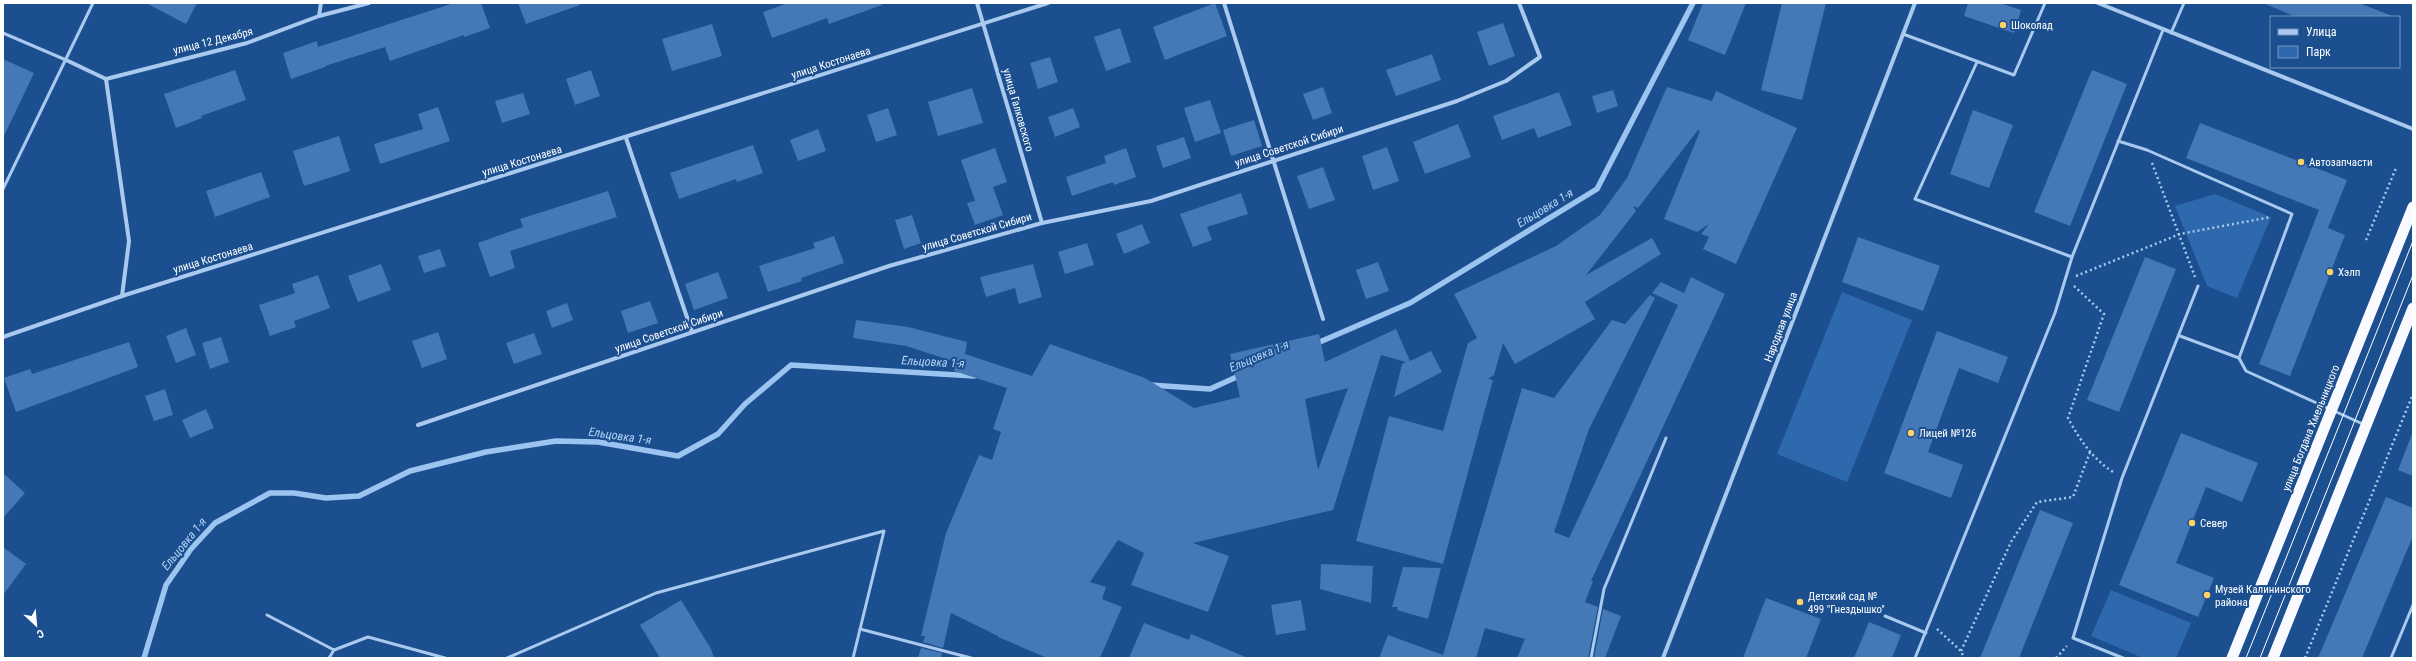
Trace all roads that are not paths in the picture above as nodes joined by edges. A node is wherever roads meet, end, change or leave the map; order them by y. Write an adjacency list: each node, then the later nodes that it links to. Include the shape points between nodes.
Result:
1 (93, 3): 18 (lane)
2 (321, 3): 12 (street)
3 (369, 3): 12 (street, улица 12 Декабря)
4 (977, 3): 13 (street, улица Галковского)
5 (1048, 3): 13 (street, улица Костонаева)
6 (1224, 3): 24 (street)
7 (1519, 3): 24 (street, улица Советской Сибири, via 1540,57 1506,81 1457,101)
8 (1915, 3): 17 (street, Народная улица)
9 (2045, 3): 19 (lane, via 2014,75)
10 (2098, 3): 14 (street)
11 (2184, 3): 16 (lane)
12 (319, 16): 20 (street, улица 12 Декабря, via 247,43)
13 (984, 25): 22 (street, улица Костонаева); 27 (street, улица Галковского)
14 (2163, 30): 16 (street); 23 (lane)
15 (3, 33): 18 (lane)
16 (2171, 33): 21 (street)
17 (1903, 34): 19 (lane); 54 (street, Народная улица)
18 (66, 60): 20 (street); 25 (lane)
19 (1977, 62): 28 (lane, via 1915,199)
20 (106, 79): 30 (street, via 129,241)
21 (2413, 129)
22 (626, 138): 30 (street, улица Костонаева); 33 (street)
23 (2118, 141): 28 (lane); 36 (lane, via 2147,150 2292,214)
24 (1273, 161): 27 (street, улица Советской Сибири, via 1151,201); 32 (street)
25 (3, 189)
26 (2413, 207): 37 (highway, улица Богдана Хмельницкого)
27 (1042, 223): 33 (street, улица Советской Сибири, via 889,266)
28 (2072, 257): 45 (lane, via 2067,280)
29 (2198, 286): 34 (lane)
30 (122, 296): 35 (street, улица Костонаева)
31 (2413, 308): 39 (highway)
32 (1323, 318)
33 (692, 332): 38 (street, улица Советской Сибири)
34 (2180, 336): 36 (lane); 47 (lane, via 2122,478 2074,638)
35 (3, 337)
36 (2239, 358): 37 (lane, via 2246,371)
37 (2332, 411): 39 (lane); 58 (highway, улица Богдана Хмельницкого)
38 (418, 425)
39 (2366, 426): 59 (highway)
40 (1666, 438): 53 (lane, via 1604,589)
41 (2413, 605): 60 (lane)
42 (267, 615): 46 (lane)
43 (1885, 616): 45 (lane)
44 (860, 629): 50 (lane, via 884,531 656,592); 51 (lane); 52 (lane)
45 (1926, 633): 55 (lane)
46 (334, 650): 48 (lane); 49 (lane, via 368,637)
47 (2111, 654): 56 (lane); 57 (lane)
48 (329, 658)
49 (444, 658)
50 (507, 658)
51 (853, 658)
52 (971, 658)
53 (1591, 658)
54 (1662, 658)
55 (1915, 658)
56 (2109, 658)
57 (2123, 658)
58 (2232, 658)
59 (2273, 658)
60 (2391, 658)

